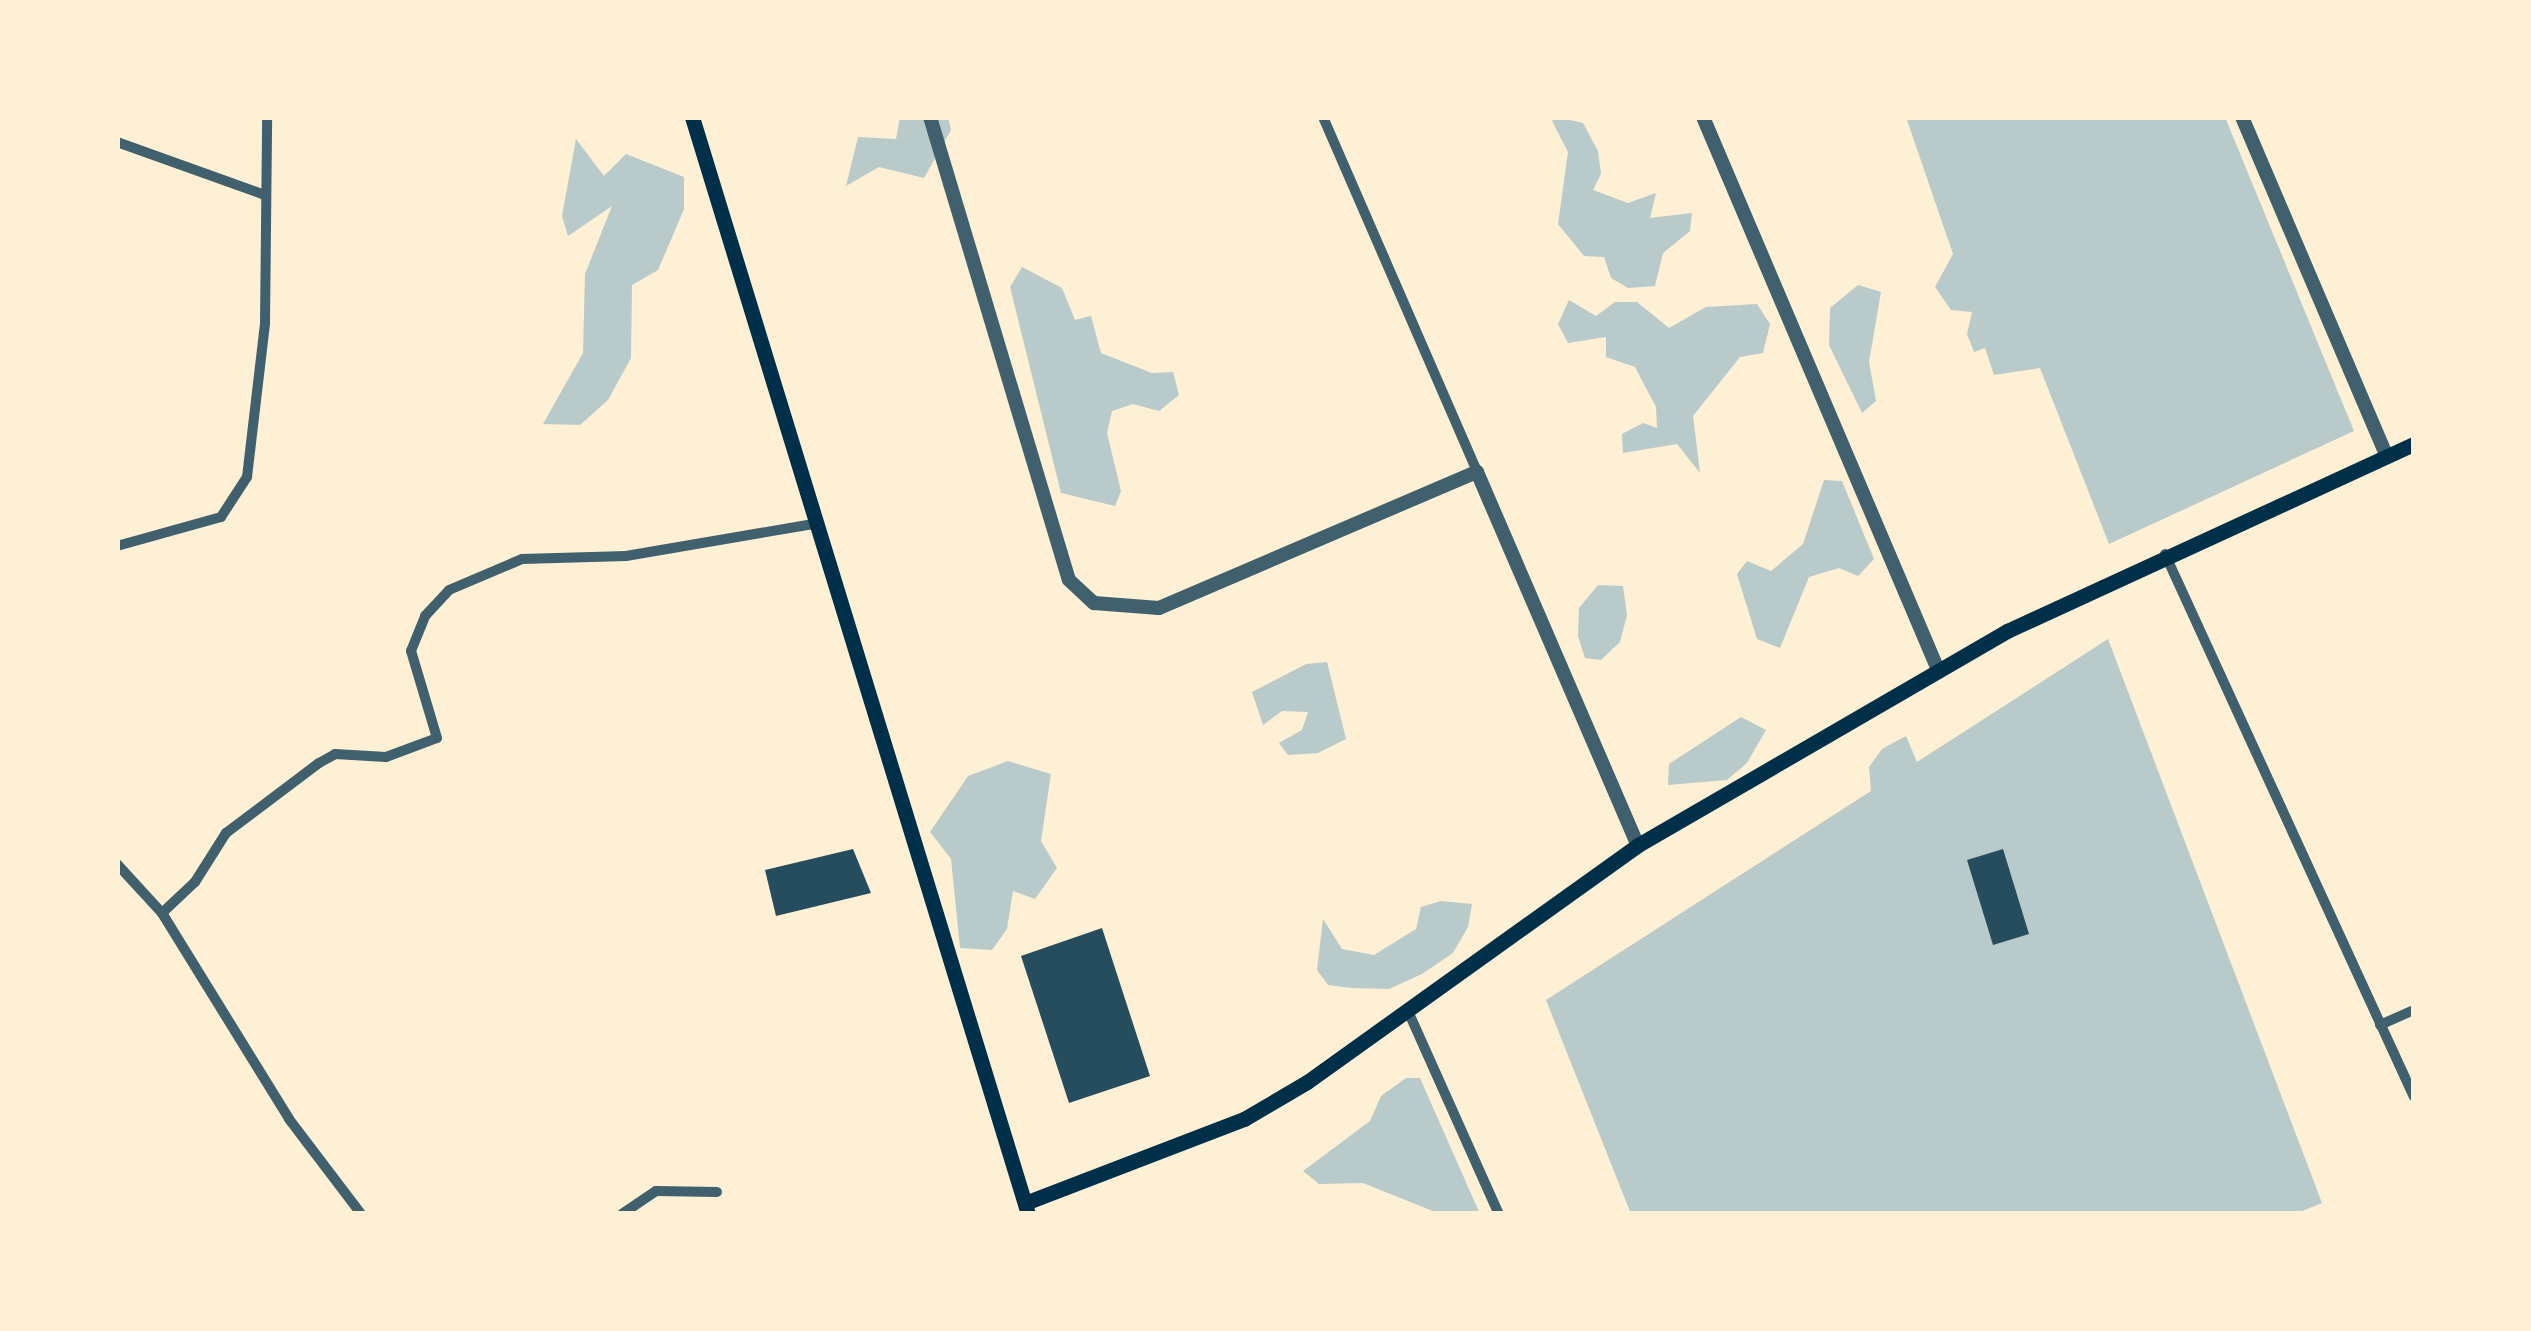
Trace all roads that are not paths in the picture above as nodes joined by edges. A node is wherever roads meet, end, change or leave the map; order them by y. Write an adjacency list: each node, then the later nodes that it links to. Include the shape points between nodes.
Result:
1 (267, 117): 8 (street)
2 (692, 117): 12 (main road)
3 (930, 117): 11 (street, via 1069,580 1094,603 1159,608)
4 (1323, 117): 11 (street)
5 (1703, 117): 15 (street)
6 (2242, 117): 10 (street)
7 (117, 142): 8 (street)
8 (265, 195): 13 (street, via 265,323 254,442 238,500 221,517)
9 (2414, 444): 10 (main road)
10 (2386, 455): 14 (main road)
11 (1477, 472): 16 (street)
12 (813, 524): 18 (street, via 626,556 522,559 449,590 425,616 411,651 437,738 386,757 335,754 319,763 226,833 195,882); 24 (main road)
13 (117, 546)
14 (2165, 554): 15 (main road); 21 (street)
15 (1939, 672): 16 (main road)
16 (1638, 845): 20 (main road)
17 (117, 864): 18 (street)
18 (162, 914): 25 (street, via 289,1119)
19 (2414, 1010): 21 (street)
20 (1408, 1011): 24 (main road, via 1244,1119); 27 (street)
21 (2380, 1025): 22 (street)
22 (2414, 1097)
23 (717, 1192): 26 (street, via 656,1191)
24 (1026, 1209)
25 (361, 1214)
26 (622, 1214)
27 (1498, 1214)

